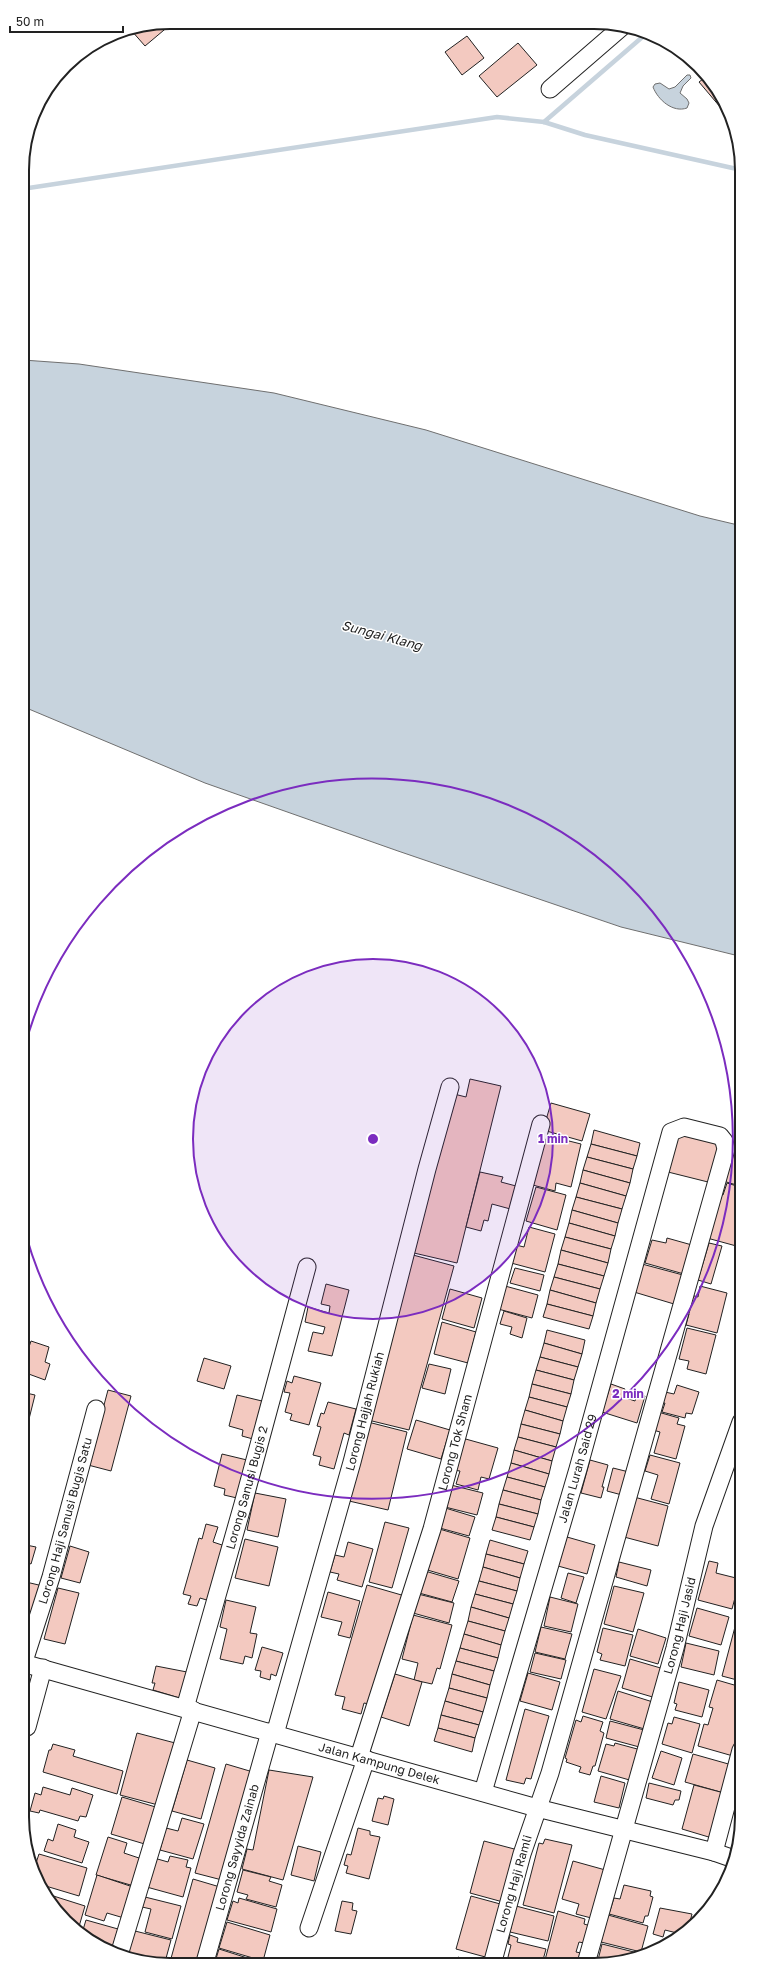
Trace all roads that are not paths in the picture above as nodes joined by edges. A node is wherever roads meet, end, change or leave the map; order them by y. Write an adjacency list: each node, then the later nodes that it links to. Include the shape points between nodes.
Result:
1 (617, 31): 2 (street)
2 (550, 89)
3 (450, 1087): 14 (street, Lorong Hajjah Rukiah, via 352,1462)
4 (541, 1124): 15 (street, Lorong Tok Sham, via 432,1529)
5 (667, 1144): 17 (street, Jalan Lurah Said 29, via 578,1469); 18 (street, Lorong Haji Ramli, via 671,1132 684,1127 720,1136 726,1149 550,1773)
6 (307, 1267): 12 (street, Lorong Sanusi Bugis 2)
7 (96, 1409): 9 (street, Lorong Haji Sanusi Bugis Satu, via 51,1577)
8 (735, 1439): 19 (street, Lorong Haji Jasid, via 704,1526 675,1648)
9 (29, 1646)
10 (29, 1665): 11 (street, Jalan Kampung Delek)
11 (43, 1668): 12 (street, Jalan Kampung Delek); 13 (street)
12 (189, 1709): 14 (street, Jalan Kampung Delek); 23 (street, Lorong Sanusi Bugis 2)
13 (29, 1720)
14 (272, 1733): 15 (street, Jalan Kampung Delek); 24 (street, Lorong Sayyida Zainab)
15 (362, 1758): 17 (street, Jalan Kampung Delek); 22 (street, Lorong Tok Sham)
16 (735, 1776): 20 (street)
17 (483, 1792): 18 (street, Jalan Kampung Delek)
18 (537, 1808): 19 (street, Jalan Kampung Delek); 25 (street, Lorong Haji Ramli)
19 (625, 1831): 20 (street, Jalan Kampung Delek); 26 (street, Lorong Haji Jasid)
20 (714, 1852): 21 (street, Jalan Kampung Delek)
21 (729, 1857)
22 (309, 1928)
23 (121, 1949)
24 (206, 1958)
25 (494, 1958)
26 (589, 1958)

